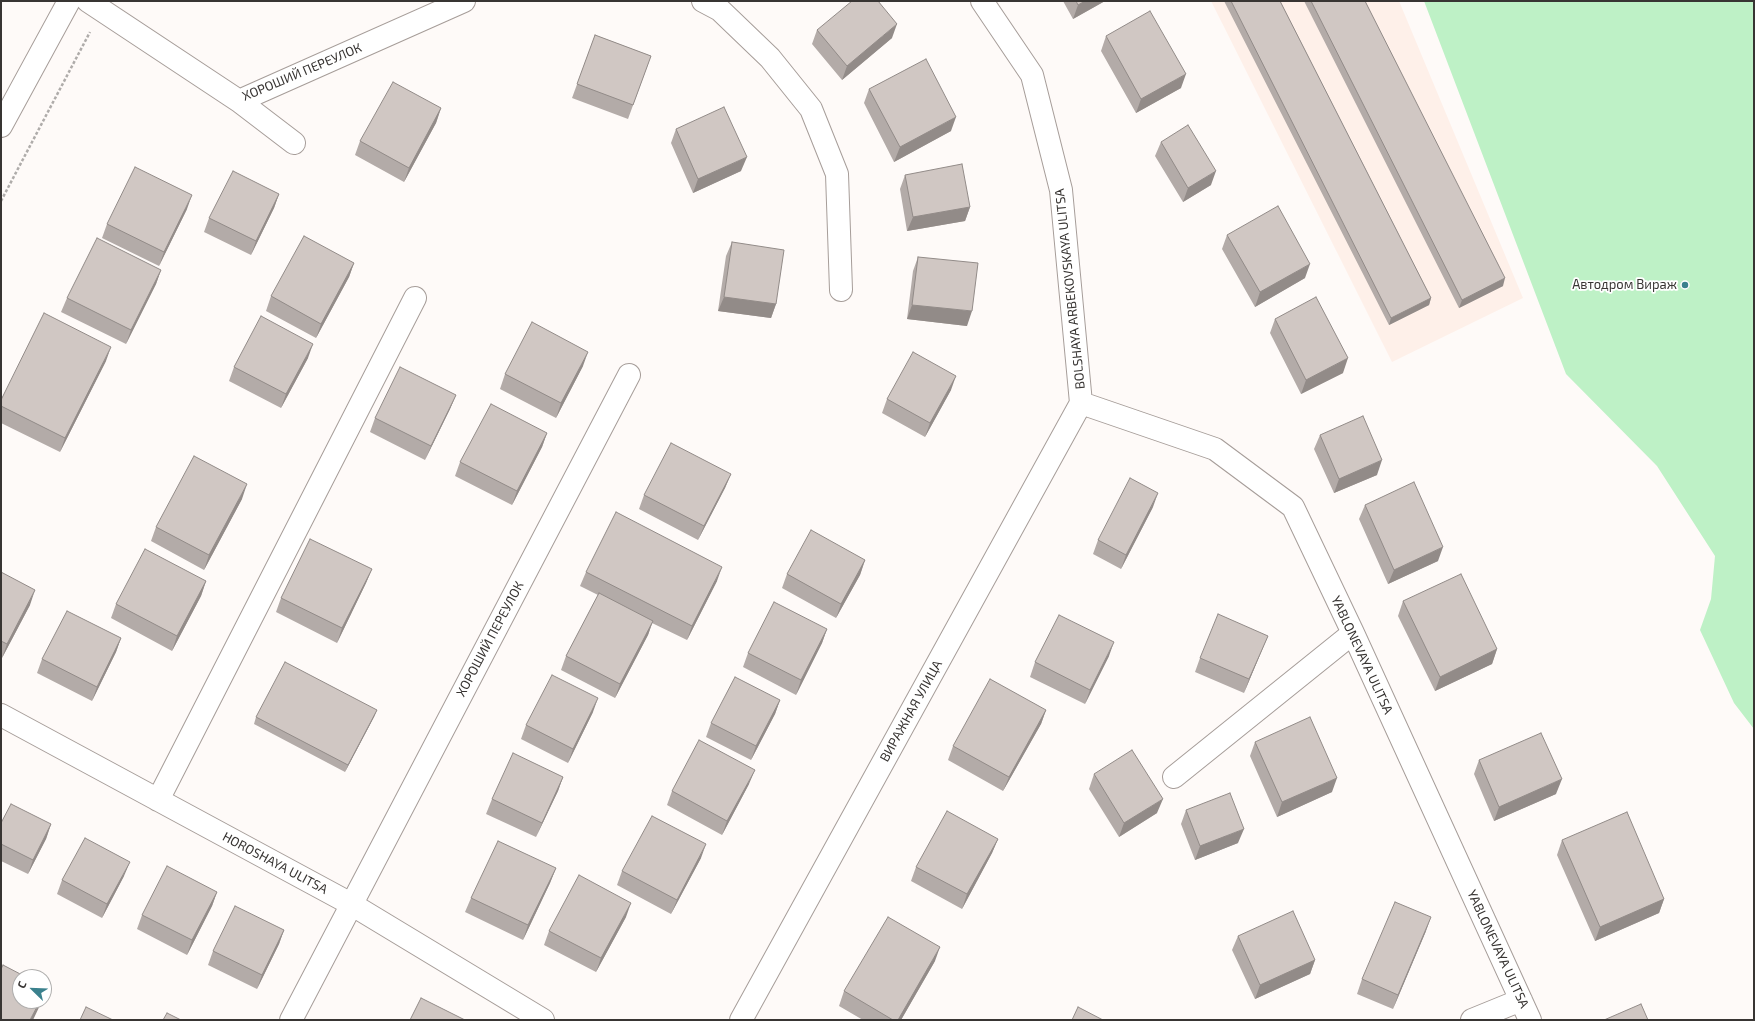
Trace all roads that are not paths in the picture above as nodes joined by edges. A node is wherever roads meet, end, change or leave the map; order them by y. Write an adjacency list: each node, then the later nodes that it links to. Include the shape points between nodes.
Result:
1 (69, 1): 7 (street)
2 (464, 1): 6 (street, ХОРОШИЙ ПЕРЕУЛОК)
3 (703, 1): 9 (street, via 720,10 770,58 811,109 838,174)
4 (982, 1): 12 (street, BOLSHAYA ARBEKOVSKAYA ULITSA, via 1032,75 1062,190)
5 (94, 5): 6 (street, ХОРОШИЙ ПЕРЕУЛОК)
6 (239, 101): 8 (street)
7 (1, 126)
8 (294, 143)
9 (841, 290)
10 (415, 298): 16 (street)
11 (629, 375): 17 (street, ХОРОШИЙ ПЕРЕУЛОК)
12 (1081, 403): 13 (street, YABLONEVAYA ULITSA, via 1214,448 1293,507); 21 (street, ВИРАЖНАЯ УЛИЦА)
13 (1353, 633): 15 (street); 18 (street, YABLONEVAYA ULITSA)
14 (1, 715): 16 (street, HOROSHAYA ULITSA)
15 (1174, 777)
16 (158, 800): 17 (street, HOROSHAYA ULITSA)
17 (351, 904): 19 (street, ХОРОШИЙ ПЕРЕУЛОК); 20 (street, HOROSHAYA ULITSA)
18 (1521, 1000): 22 (street); 23 (street, YABLONEVAYA ULITSA)
19 (291, 1020)
20 (543, 1020)
21 (741, 1020)
22 (1472, 1020)
23 (1530, 1020)

